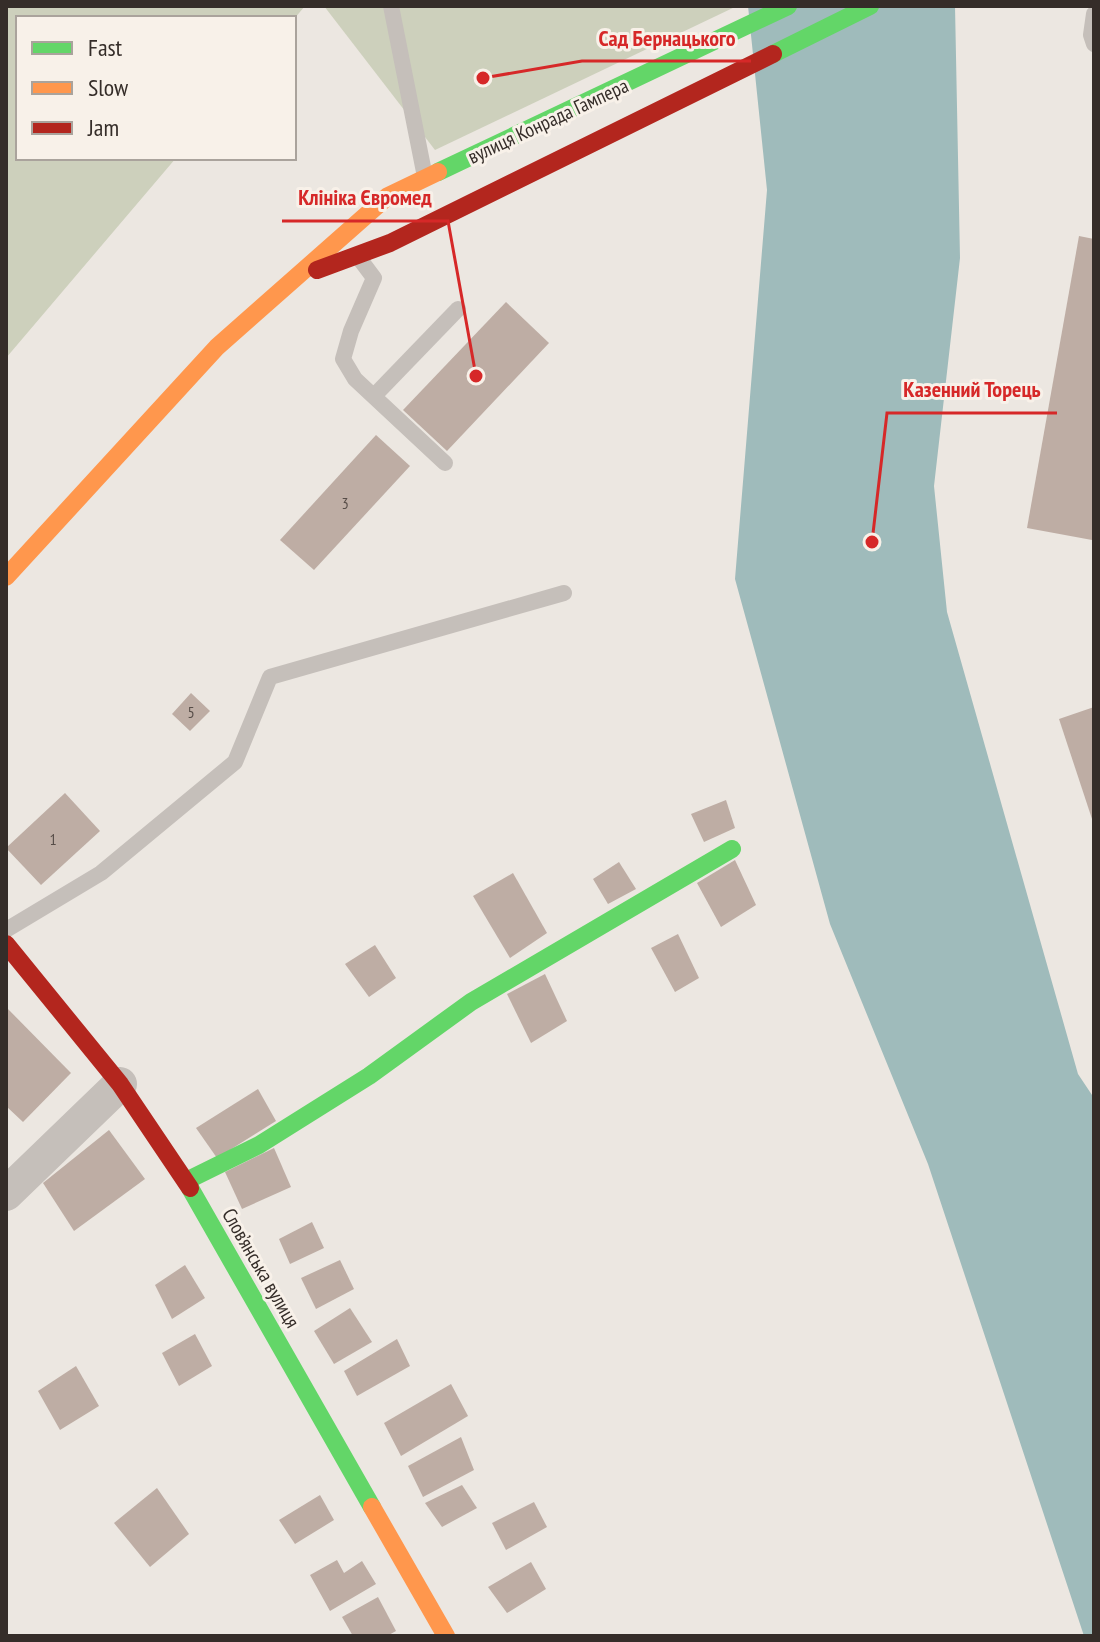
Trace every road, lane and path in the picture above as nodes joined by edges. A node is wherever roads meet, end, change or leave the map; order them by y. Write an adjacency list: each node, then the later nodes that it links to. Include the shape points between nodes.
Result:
1 (391, 6): 6 (lane)
2 (788, 6): 6 (main road, вулиця Конрада Гампера)
3 (870, 6): 6 (main road, вулиця Конрада Гампера, via 714,84)
4 (1094, 14): 5 (lane)
5 (1094, 44)
6 (433, 199): 7 (main road, вулиця Конрада Гампера, via 378,248); 8 (main road, вулиця Конрада Гампера, via 388,196)
7 (356, 255): 8 (main road, вулиця Конрада Гампера); 10 (lane, via 374,278 343,359)
8 (293, 279): 12 (main road, вулиця Конрада Гампера, via 217,347)
9 (458, 309): 10 (lane)
10 (374, 396): 11 (lane)
11 (445, 463)
12 (6, 577)
13 (564, 593): 15 (lane, via 270,677 235,762 101,873)
14 (732, 849): 18 (main road, via 471,1002 369,1076 259,1145)
15 (6, 930)
16 (6, 944): 17 (main road, Слов’янська вулиця)
17 (120, 1084): 18 (main road, Слов’янська вулиця); 19 (street)
18 (186, 1181): 20 (main road, Слов’янська вулиця)
19 (6, 1194)
20 (446, 1636)

